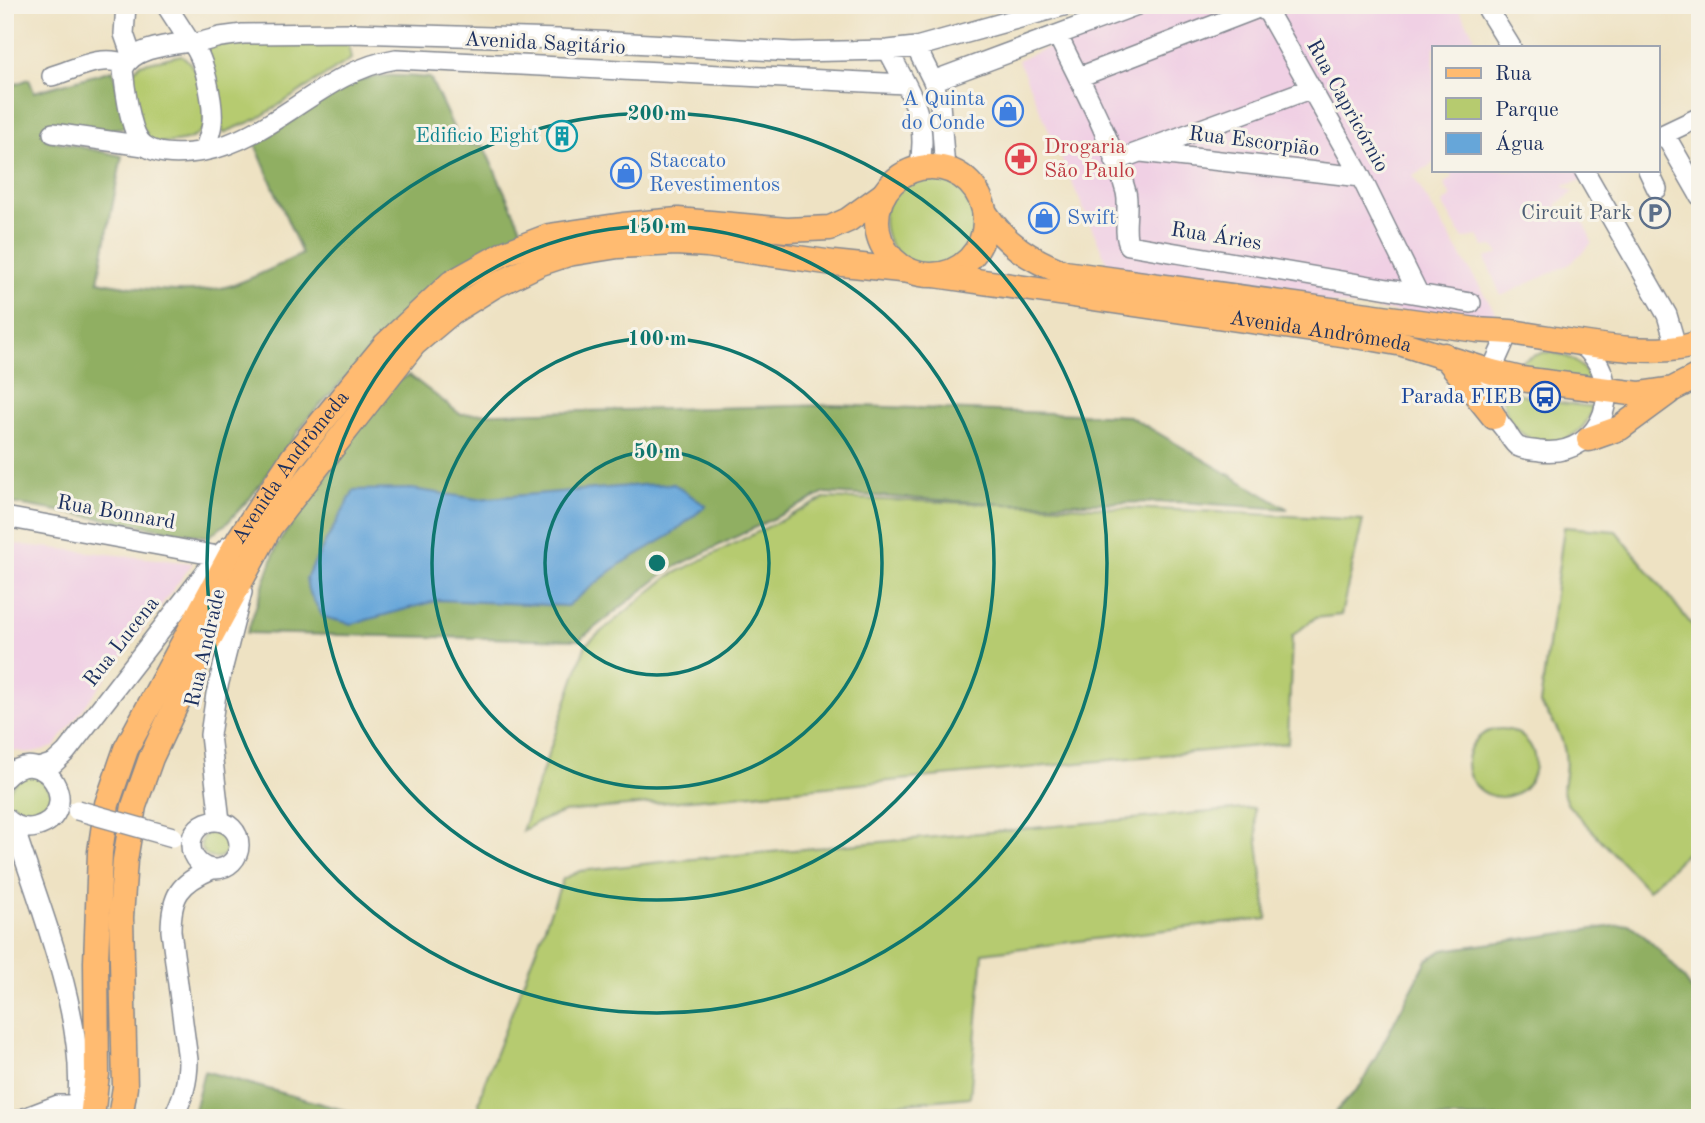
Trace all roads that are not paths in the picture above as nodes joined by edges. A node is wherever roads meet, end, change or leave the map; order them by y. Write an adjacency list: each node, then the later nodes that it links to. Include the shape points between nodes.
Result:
1 (145, 5): 6 (street)
2 (166, 5): 8 (street)
3 (1067, 5): 10 (street, Avenida Sagitário)
4 (1137, 5): 7 (street)
5 (1485, 5): 9 (street)
6 (126, 8): 12 (street)
7 (1058, 36): 14 (street, Rua Áries); 15 (street)
8 (192, 43): 11 (street, Avenida Sagitário, via 243,34 352,33 793,52); 12 (street); 22 (street, via 205,75 212,113)
9 (1510, 46)
10 (916, 47): 11 (street, Avenida Sagitário); 15 (street)
11 (888, 50): 16 (street)
12 (128, 60): 13 (street, via 103,60); 21 (street, via 122,71 133,124)
13 (52, 76)
14 (1079, 77): 17 (street, Rua Capricórnio, via 1261,7); 24 (street, Rua Áries)
15 (933, 80): 26 (street, via 944,130)
16 (905, 84): 22 (street, Avenida Sagitário, via 396,59 338,78 260,129); 25 (street, via 921,119)
17 (1312, 89): 23 (street); 29 (street, Rua Capricórnio)
18 (1698, 123): 20 (street)
19 (53, 133): 21 (street)
20 (1661, 136): 32 (street)
21 (144, 146): 22 (street, via 183,154)
22 (204, 151)
23 (1141, 152): 24 (street); 29 (street, Rua Escorpião)
24 (1115, 161): 34 (street, Rua Áries, via 1129,207 1129,245)
25 (919, 169): 26 (main road); 31 (main road, via 905,174)
26 (945, 169): 33 (main road, via 975,190)
27 (1585, 172): 42 (street)
28 (1649, 172): 30 (street)
29 (1361, 177): 37 (street, Rua Capricórnio)
30 (1657, 189)
31 (884, 194): 35 (main road, via 877,230 894,261); 51 (main road, Avenida Andrômeda, via 830,228 788,230 678,220 624,225 550,236 483,264 451,283 385,345 293,457)
32 (1700, 196)
33 (985, 213): 36 (main road, via 985,229 972,257 960,267); 38 (main road, Avenida Andrômeda, via 1031,260 1065,273)
34 (1269, 269): 37 (street, Rua Áries); 38 (street)
35 (910, 271): 36 (main road); 53 (main road, Avenida Andrômeda, via 676,243 618,246 541,262 452,312 415,344 270,527)
36 (935, 275): 43 (main road, Avenida Andrômeda, via 1362,337)
37 (1418, 293): 39 (street, Rua Áries)
38 (1261, 300): 40 (main road, Avenida Andrômeda)
39 (1471, 303)
40 (1508, 332): 41 (main road, Avenida Andrômeda); 44 (street)
41 (1579, 343): 42 (main road, Avenida Andrômeda); 47 (street, via 1598,362)
42 (1688, 346)
43 (1443, 355): 44 (main road, Avenida Andrômeda); 48 (main road)
44 (1492, 372): 47 (main road, Avenida Andrômeda); 48 (street, via 1489,387)
45 (1700, 375): 46 (main road, Avenida Andrômeda)
46 (1673, 389): 47 (main road, Avenida Andrômeda, via 1639,394); 49 (main road, via 1620,428)
47 (1607, 391): 49 (street, via 1602,417)
48 (1494, 417): 49 (street, via 1518,447 1551,452 1568,450)
49 (1589, 439)
50 (5, 517): 52 (street, Rua Bonnard)
51 (239, 539): 52 (street, Rua Lucena); 61 (main road, Avenida Andrômeda, via 125,749 107,804 100,852 96,1074)
52 (218, 556): 54 (street, Rua Lucena, via 66,752)
53 (248, 569): 58 (street, Rua Andrade, via 210,735); 63 (main road, Avenida Andrômeda, via 191,673 134,806 121,917 125,1087)
54 (39, 768): 55 (street, Rua Lucena, via 24,767); 56 (street, via 58,789)
55 (6, 776)
56 (67, 809): 57 (street, via 39,827 22,828); 59 (street, bridge)
57 (9, 821): 61 (street, via 68,996)
58 (220, 821): 59 (street, via 205,823); 60 (street, via 233,828 239,849 231,863)
59 (182, 841): 60 (street, via 197,862)
60 (212, 869): 64 (street, via 188,881 176,895 171,912 188,1060 188,1079)
61 (82, 1113): 62 (street, via 58,1105)
62 (24, 1118)
63 (120, 1118)
64 (173, 1118)

